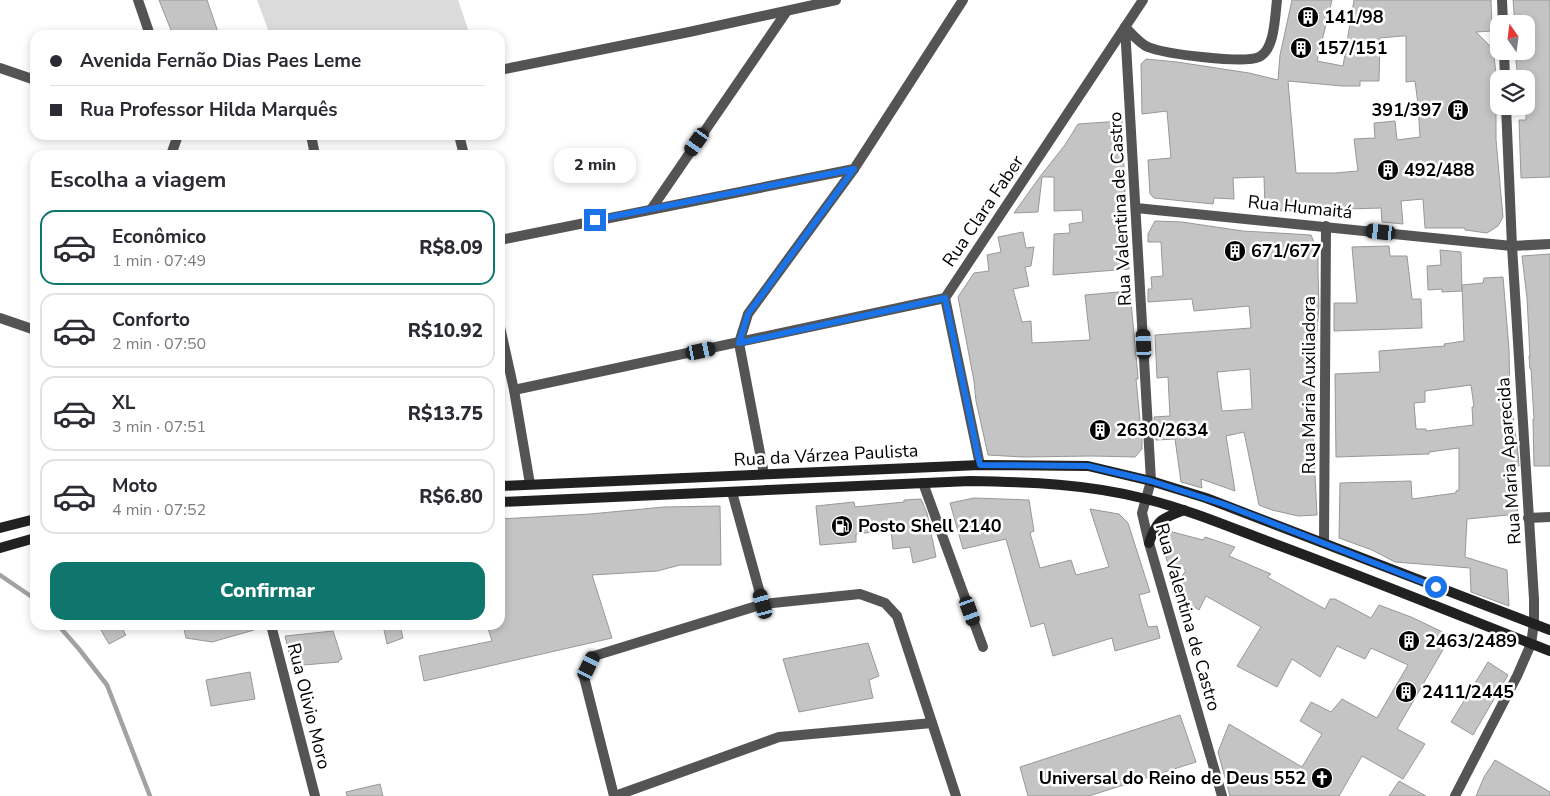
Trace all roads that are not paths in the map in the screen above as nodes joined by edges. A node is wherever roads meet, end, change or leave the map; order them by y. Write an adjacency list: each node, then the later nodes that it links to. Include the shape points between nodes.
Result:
1 (138, 0): 10 (street)
2 (836, 0): 7 (street)
3 (963, 0): 15 (street)
4 (1143, 0): 9 (street, Rua Clara Faber)
5 (1277, 0): 9 (street, via 1270,46 1260,57 1243,60 1185,56 1146,47)
6 (1502, 0): 8 (street)
7 (788, 11): 12 (street); 16 (street)
8 (1503, 15)
9 (1125, 27): 17 (street, Rua Valentina de Castro); 22 (street, Rua Clara Faber)
10 (148, 30)
11 (0, 68): 13 (street)
12 (505, 69)
13 (30, 78)
14 (1506, 115): 21 (street, Rua Maria Aparecida)
15 (854, 169): 16 (street); 25 (street, via 748,314)
16 (652, 208): 19 (street)
17 (1136, 208): 18 (street, Rua Humaitá); 30 (street, Rua Valentina de Castro)
18 (1326, 226): 21 (street, Rua Humaitá); 44 (street, Rua Maria Auxiliadora)
19 (505, 239)
20 (1550, 244): 21 (street, Rua Humaitá)
21 (1512, 246): 39 (street, Rua Maria Aparecida)
22 (945, 298): 25 (street); 28 (street)
23 (0, 318): 24 (street)
24 (30, 328)
25 (739, 343): 27 (street); 29 (street)
26 (505, 350): 27 (street)
27 (514, 390): 32 (street)
28 (980, 465): 29 (main road, Rua da Várzea Paulista); 30 (main road, Rua da Várzea Paulista, via 1088,466)
29 (764, 474): 32 (main road, Rua da Várzea Paulista)
30 (1151, 481): 35 (street, Rua Valentina de Castro); 44 (main road, Rua da Várzea Paulista, via 1206,498)
31 (924, 483): 34 (main road, Rua da Várzea Paulista); 35 (main road, Rua da Várzea Paulista, via 1013,482 1085,488); 51 (street)
32 (530, 484): 33 (main road, Rua da Várzea Paulista)
33 (505, 486)
34 (732, 492): 36 (main road, Rua da Várzea Paulista); 46 (street)
35 (1146, 499): 37 (main road, Rua da Várzea Paulista); 43 (street, Rua Valentina de Castro, via 1142,513)
36 (505, 502)
37 (1184, 510): 43 (main road, via 1160,521); 50 (main road, Rua da Várzea Paulista)
38 (1550, 517): 39 (street)
39 (1528, 518): 47 (street, Rua Maria Aparecida)
40 (30, 519): 41 (main road)
41 (0, 528)
42 (30, 539): 45 (main road)
43 (1149, 543): 57 (street, Rua Valentina de Castro)
44 (1324, 544): 47 (main road, Rua da Várzea Paulista)
45 (0, 548)
46 (763, 604): 53 (street, via 860,594 885,603 897,616); 55 (street, via 594,656 584,677)
47 (1534, 623): 49 (main road, Rua da Várzea Paulista); 50 (street, Rua Maria Aparecida)
48 (272, 630): 54 (street, Rua Olivio Moro)
49 (1550, 630)
50 (1531, 644): 52 (main road, Rua da Várzea Paulista); 58 (street, Rua Maria Aparecida)
51 (983, 647)
52 (1550, 651)
53 (932, 723): 55 (street, via 779,737); 56 (street)
54 (315, 796)
55 (614, 796)
56 (956, 796)
57 (1222, 796)
58 (1455, 796)

